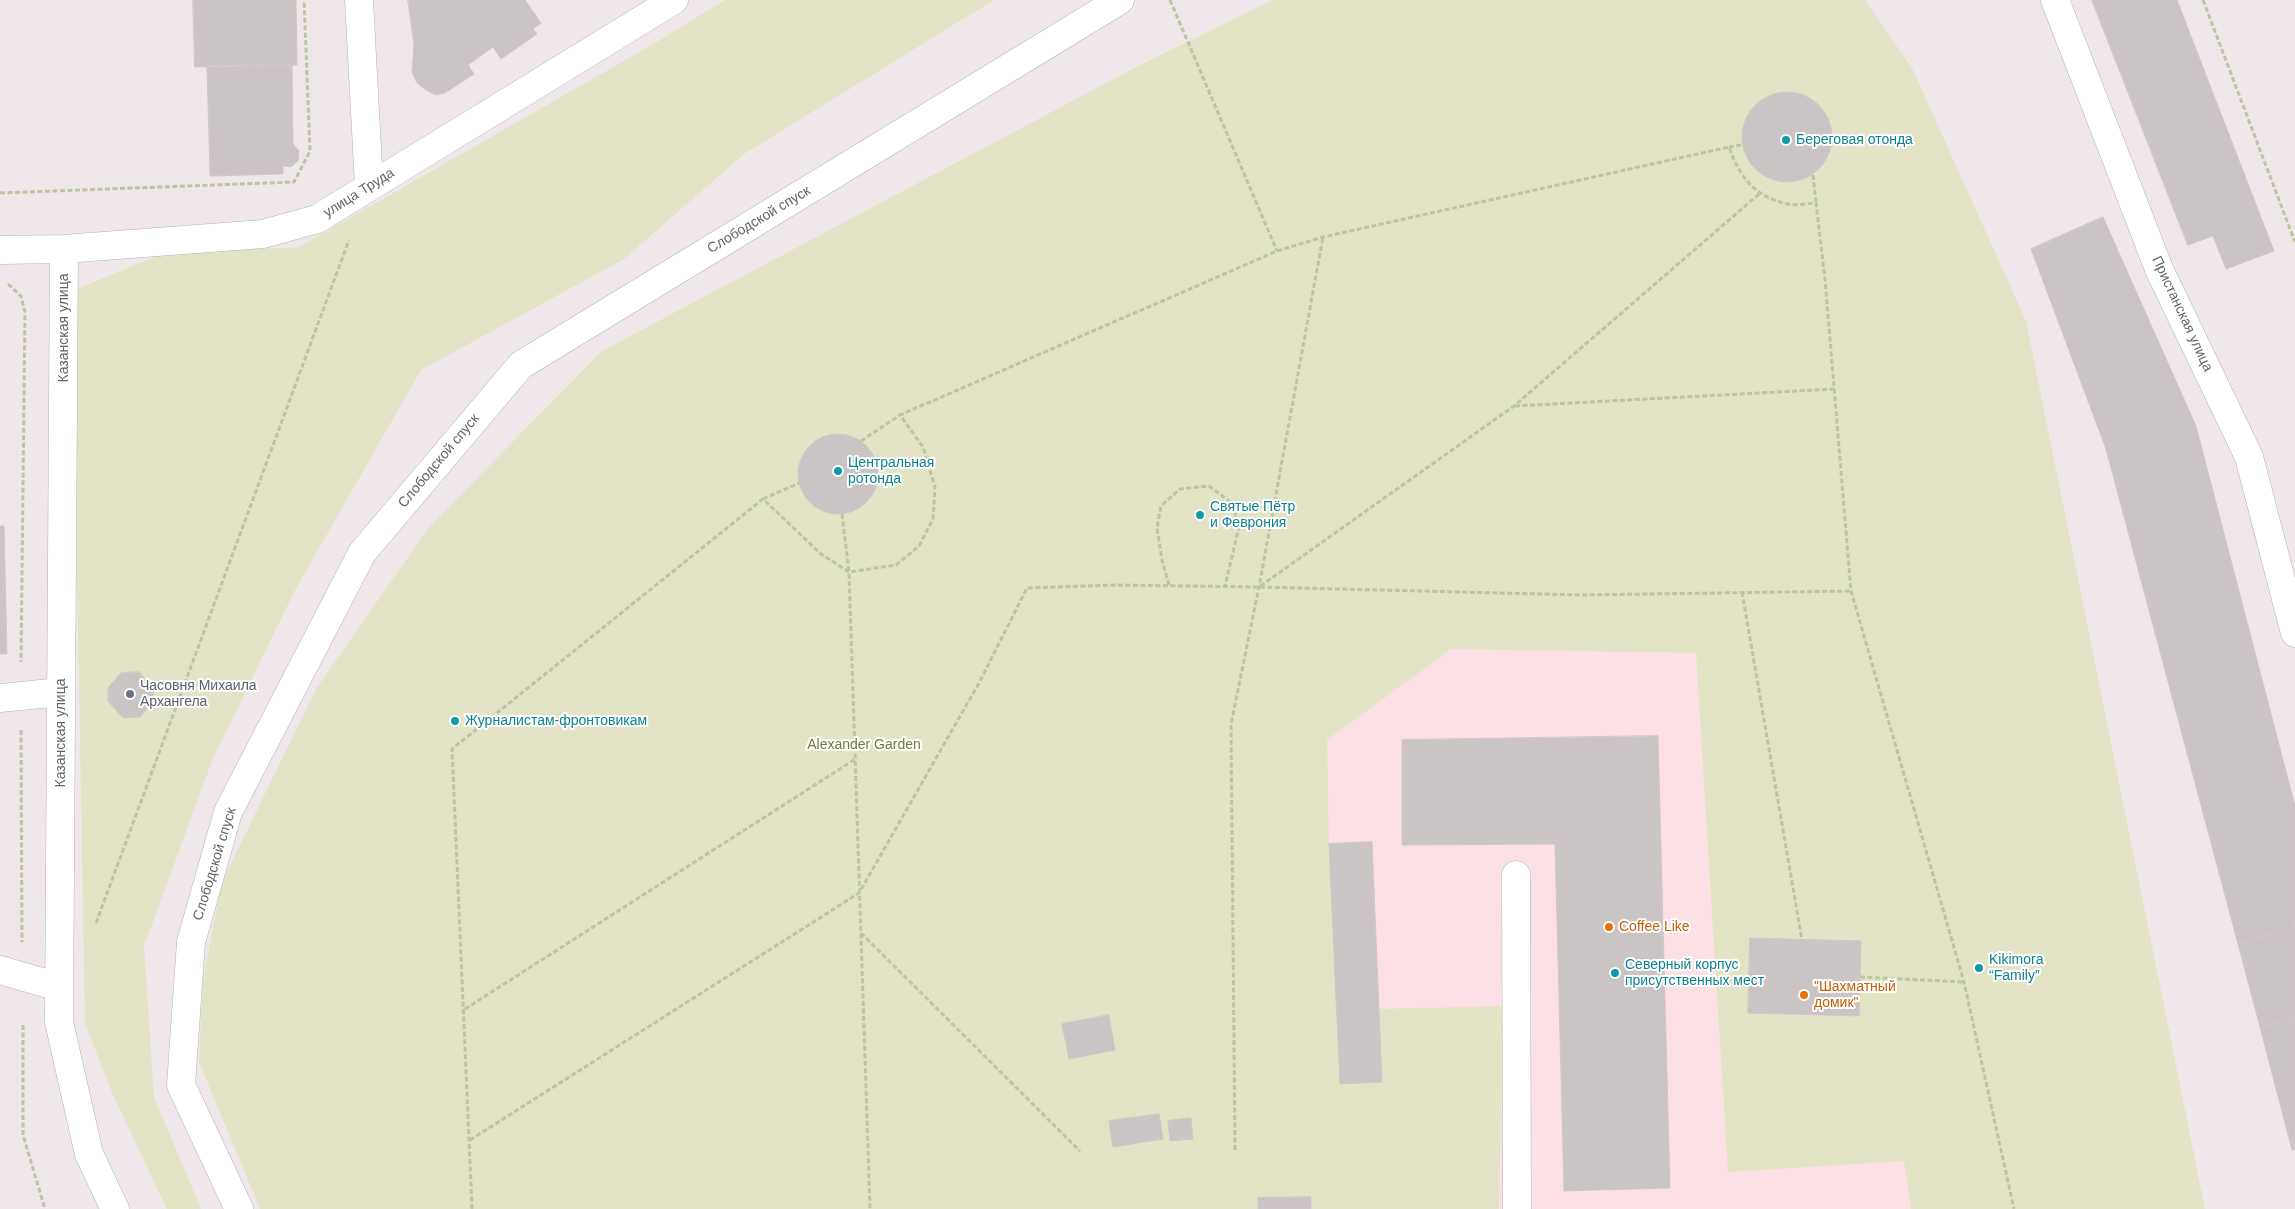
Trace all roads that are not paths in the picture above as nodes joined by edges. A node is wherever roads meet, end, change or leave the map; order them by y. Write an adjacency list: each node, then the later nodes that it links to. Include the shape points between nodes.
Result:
1 (359, 0): 5 (street)
2 (674, 0): 5 (street, улица Труда)
3 (1120, 0): 15 (street, Слободской спуск, via 521,365 362,553 228,812 191,942 181,1085)
4 (2055, 0): 8 (street, Пристанская улица, via 2159,269 2248,457)
5 (369, 186): 6 (street, улица Труда, via 317,219 263,234)
6 (64, 249): 7 (street, улица Труда); 9 (street, Казанская улица)
7 (0, 250)
8 (2295, 633)
9 (61, 692): 10 (street); 13 (street, Казанская улица)
10 (10, 697)
11 (1516, 875): 16 (street)
12 (11, 973): 13 (street)
13 (59, 987): 14 (street, Казанская улица, via 59,1022 89,1154)
14 (115, 1209)
15 (238, 1209)
16 (1517, 1209)

